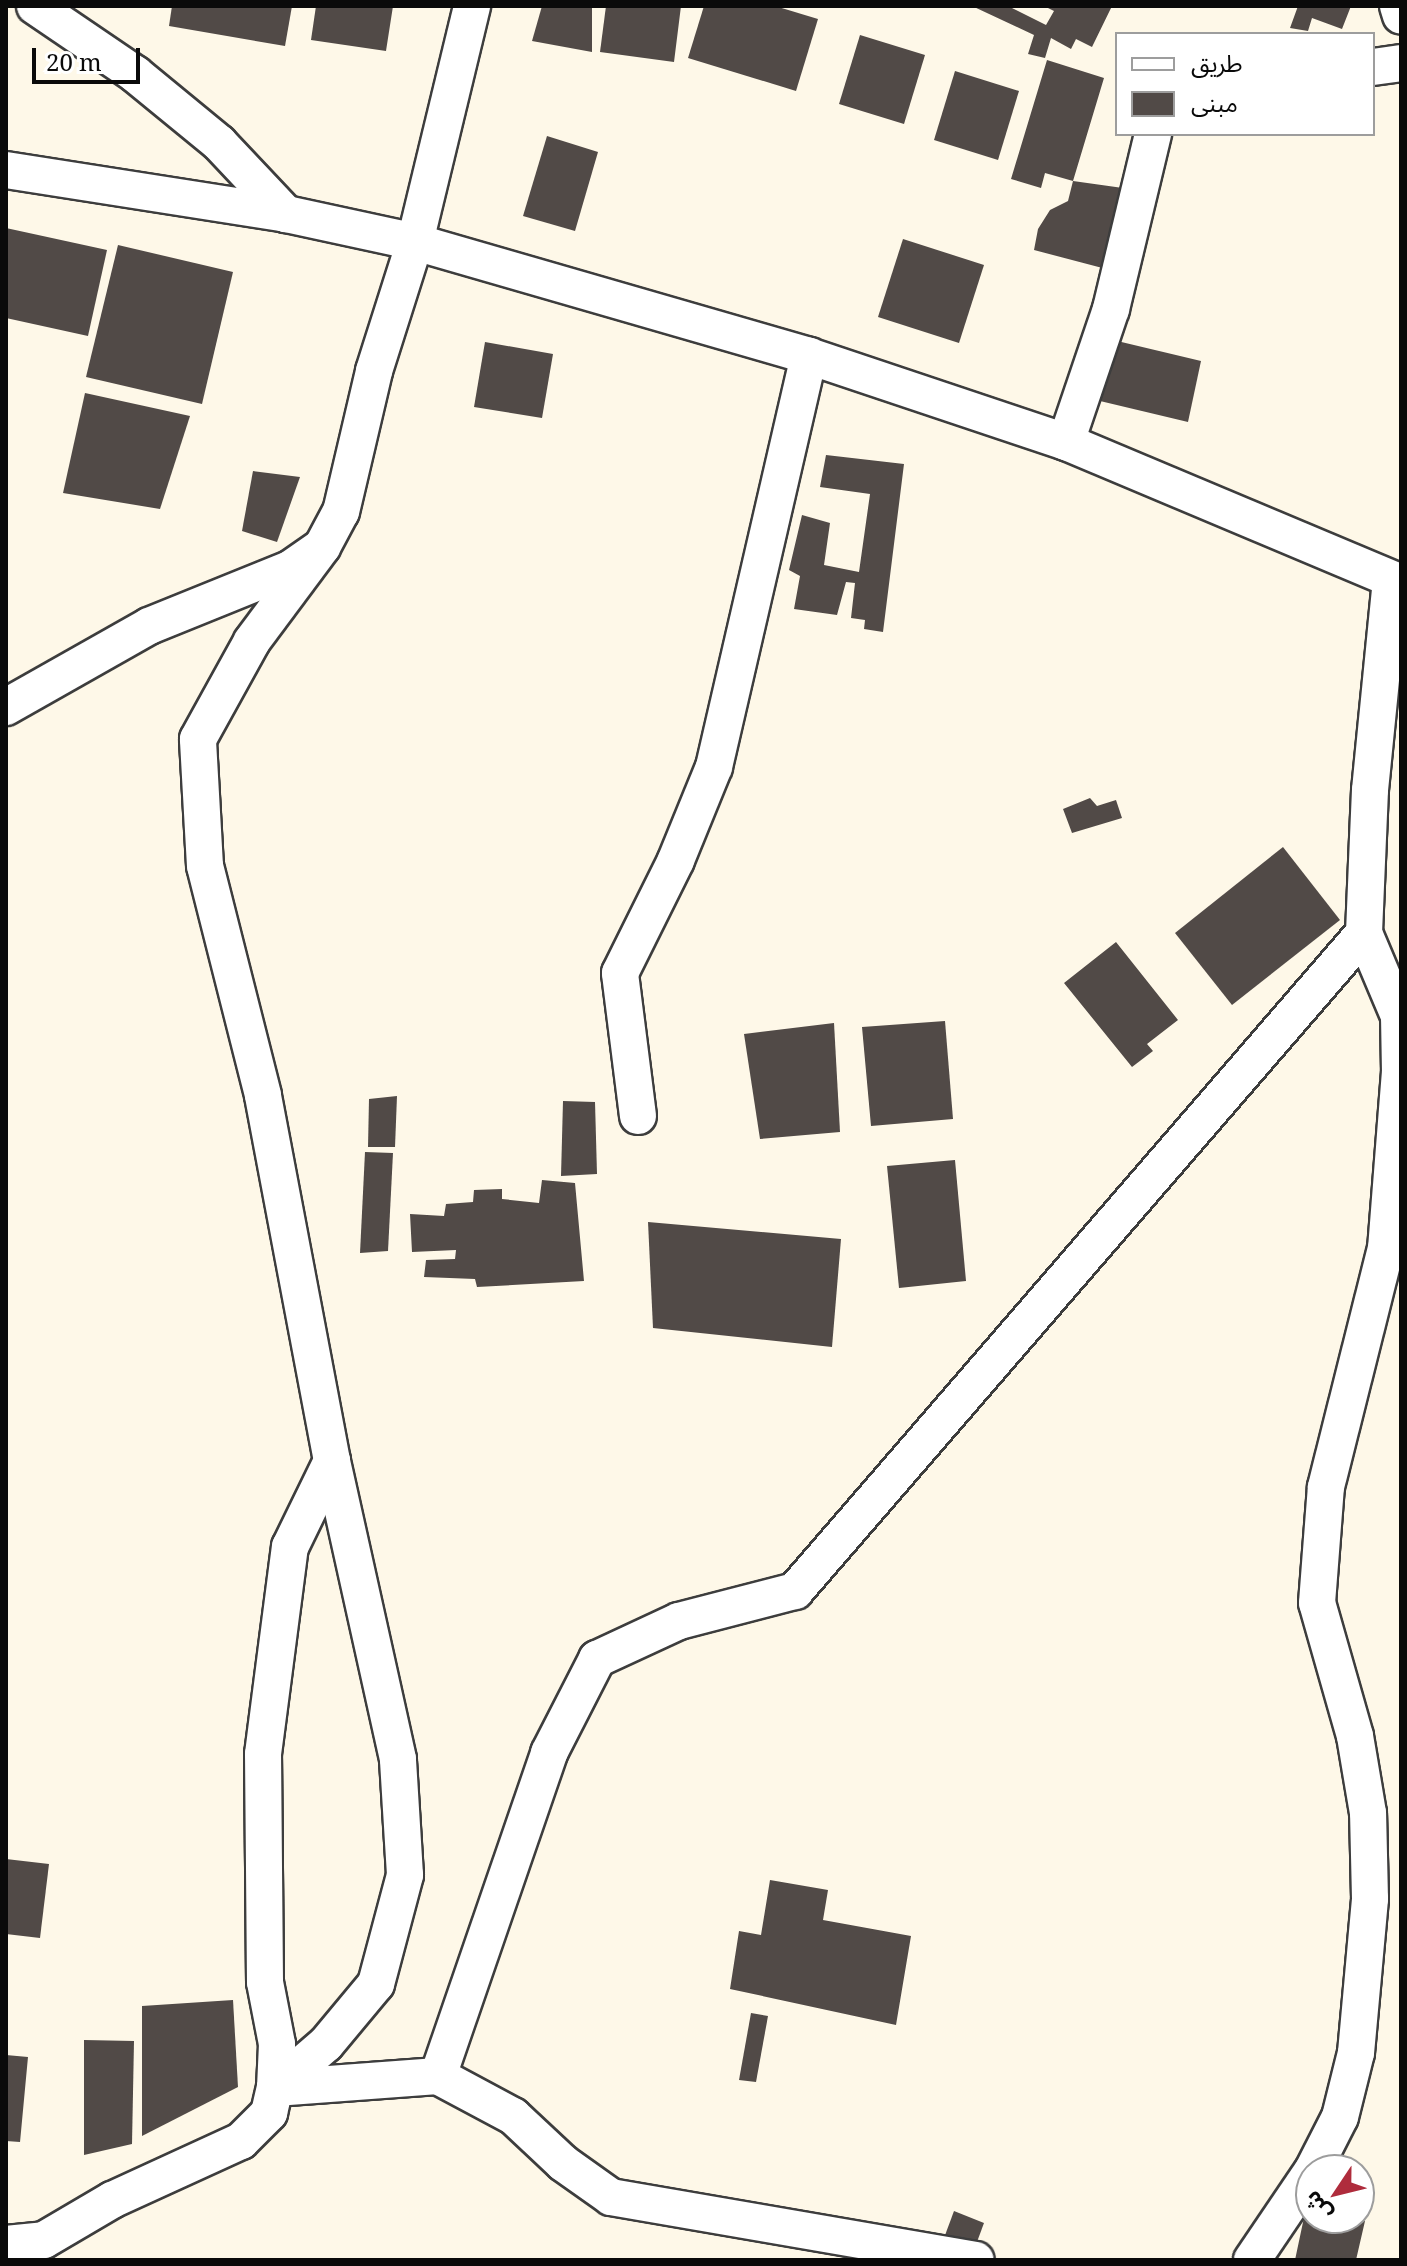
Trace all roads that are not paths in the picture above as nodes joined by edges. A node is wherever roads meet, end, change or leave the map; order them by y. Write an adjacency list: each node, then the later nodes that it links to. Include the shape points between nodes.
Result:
1 (35, 6): 9 (street, via 135,74 219,143)
2 (472, 6): 10 (street)
3 (1398, 6): 4 (street)
4 (1401, 16)
5 (1401, 63): 6 (street)
6 (1375, 67)
7 (1153, 136): 12 (street, via 1111,309)
8 (6, 170): 9 (street)
9 (286, 214): 10 (street)
10 (415, 242): 11 (street); 13 (street, via 374,371 341,512)
11 (809, 356): 12 (street); 17 (street, via 714,767 676,860 620,973)
12 (1066, 442): 14 (street)
13 (322, 547): 15 (street, via 290,569 149,626); 18 (street, via 252,641 198,739 205,866 263,1095)
14 (1396, 581): 16 (street, via 1370,790)
15 (6, 707)
16 (1364, 933): 19 (street, via 795,1591 679,1621 597,1659 549,1753); 21 (street, via 1399,1016 1400,1073 1386,1249 1326,1487 1317,1603 1355,1736 1368,1813 1370,1899 1356,2053 1340,2117)
17 (638, 1116)
18 (332, 1461): 20 (street, via 290,1547 263,1754 265,1982 277,2044); 20 (street, via 398,1759 405,1875 376,1984 326,2044)
19 (438, 2076): 20 (street); 24 (street, via 513,2116 563,2163 611,2197)
20 (275, 2088): 23 (street, via 269,2113 241,2141 112,2200 44,2240)
21 (1321, 2154)
22 (1295, 2196): 25 (street)
23 (6, 2244)
24 (976, 2260)
25 (1252, 2260)

